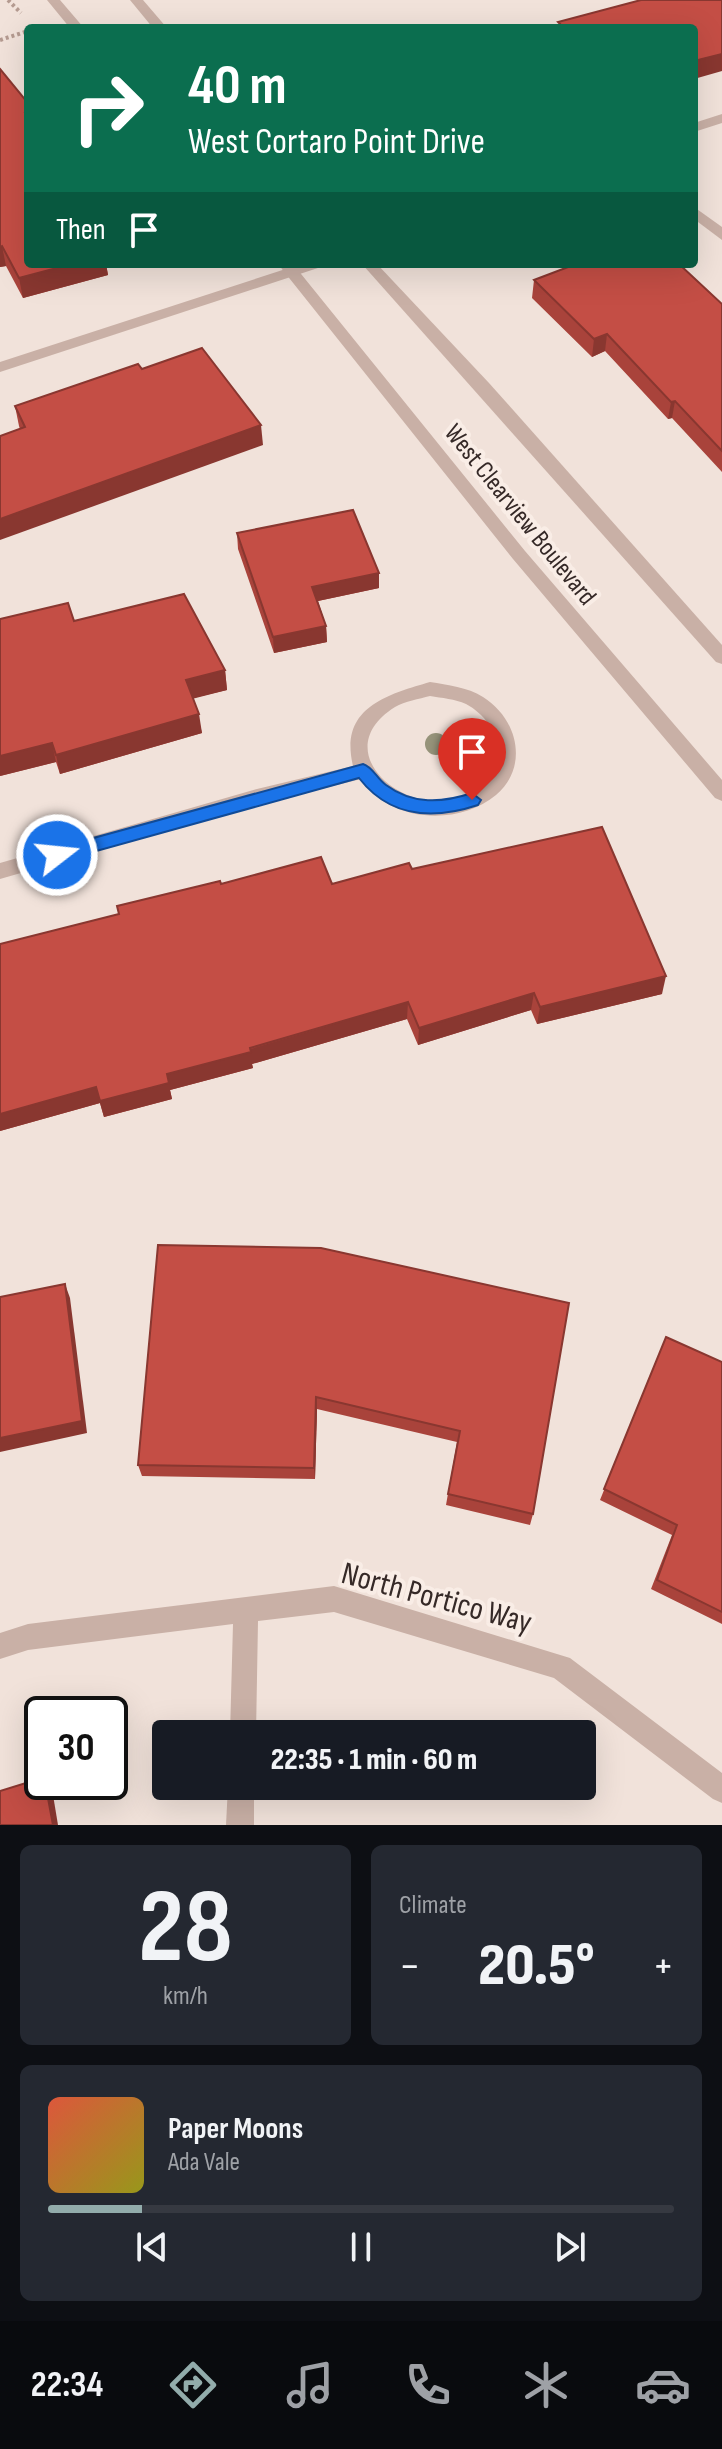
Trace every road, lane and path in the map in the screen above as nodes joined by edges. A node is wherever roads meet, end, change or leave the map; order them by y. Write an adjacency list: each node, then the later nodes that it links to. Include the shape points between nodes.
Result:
1 (53, 0): 3 (street)
2 (136, 0): 4 (street)
3 (74, 24)
4 (157, 24)
5 (24, 32): 6 (path)
6 (0, 40)
7 (722, 118): 8 (street)
8 (698, 127)
9 (698, 214): 10 (street)
10 (722, 235)
11 (289, 268): 13 (street); 16 (street, West Clearview Boulevard, via 519,555)
12 (373, 268): 14 (street, West Clearview Boulevard)
13 (0, 367)
14 (722, 657)
15 (363, 771): 15 (street, via 396,801 448,808 491,788 504,771 509,751 493,714 454,692 430,689 385,702 369,716 359,732 357,752); 17 (street)
16 (722, 793)
17 (0, 871)
18 (246, 1609): 19 (street, North Portico Way, via 28,1637); 20 (street); 21 (street, North Portico Way, via 334,1599 561,1667)
19 (0, 1646)
20 (243, 1720)
21 (722, 1790)
22 (241, 1800): 23 (street)
23 (240, 1825)

